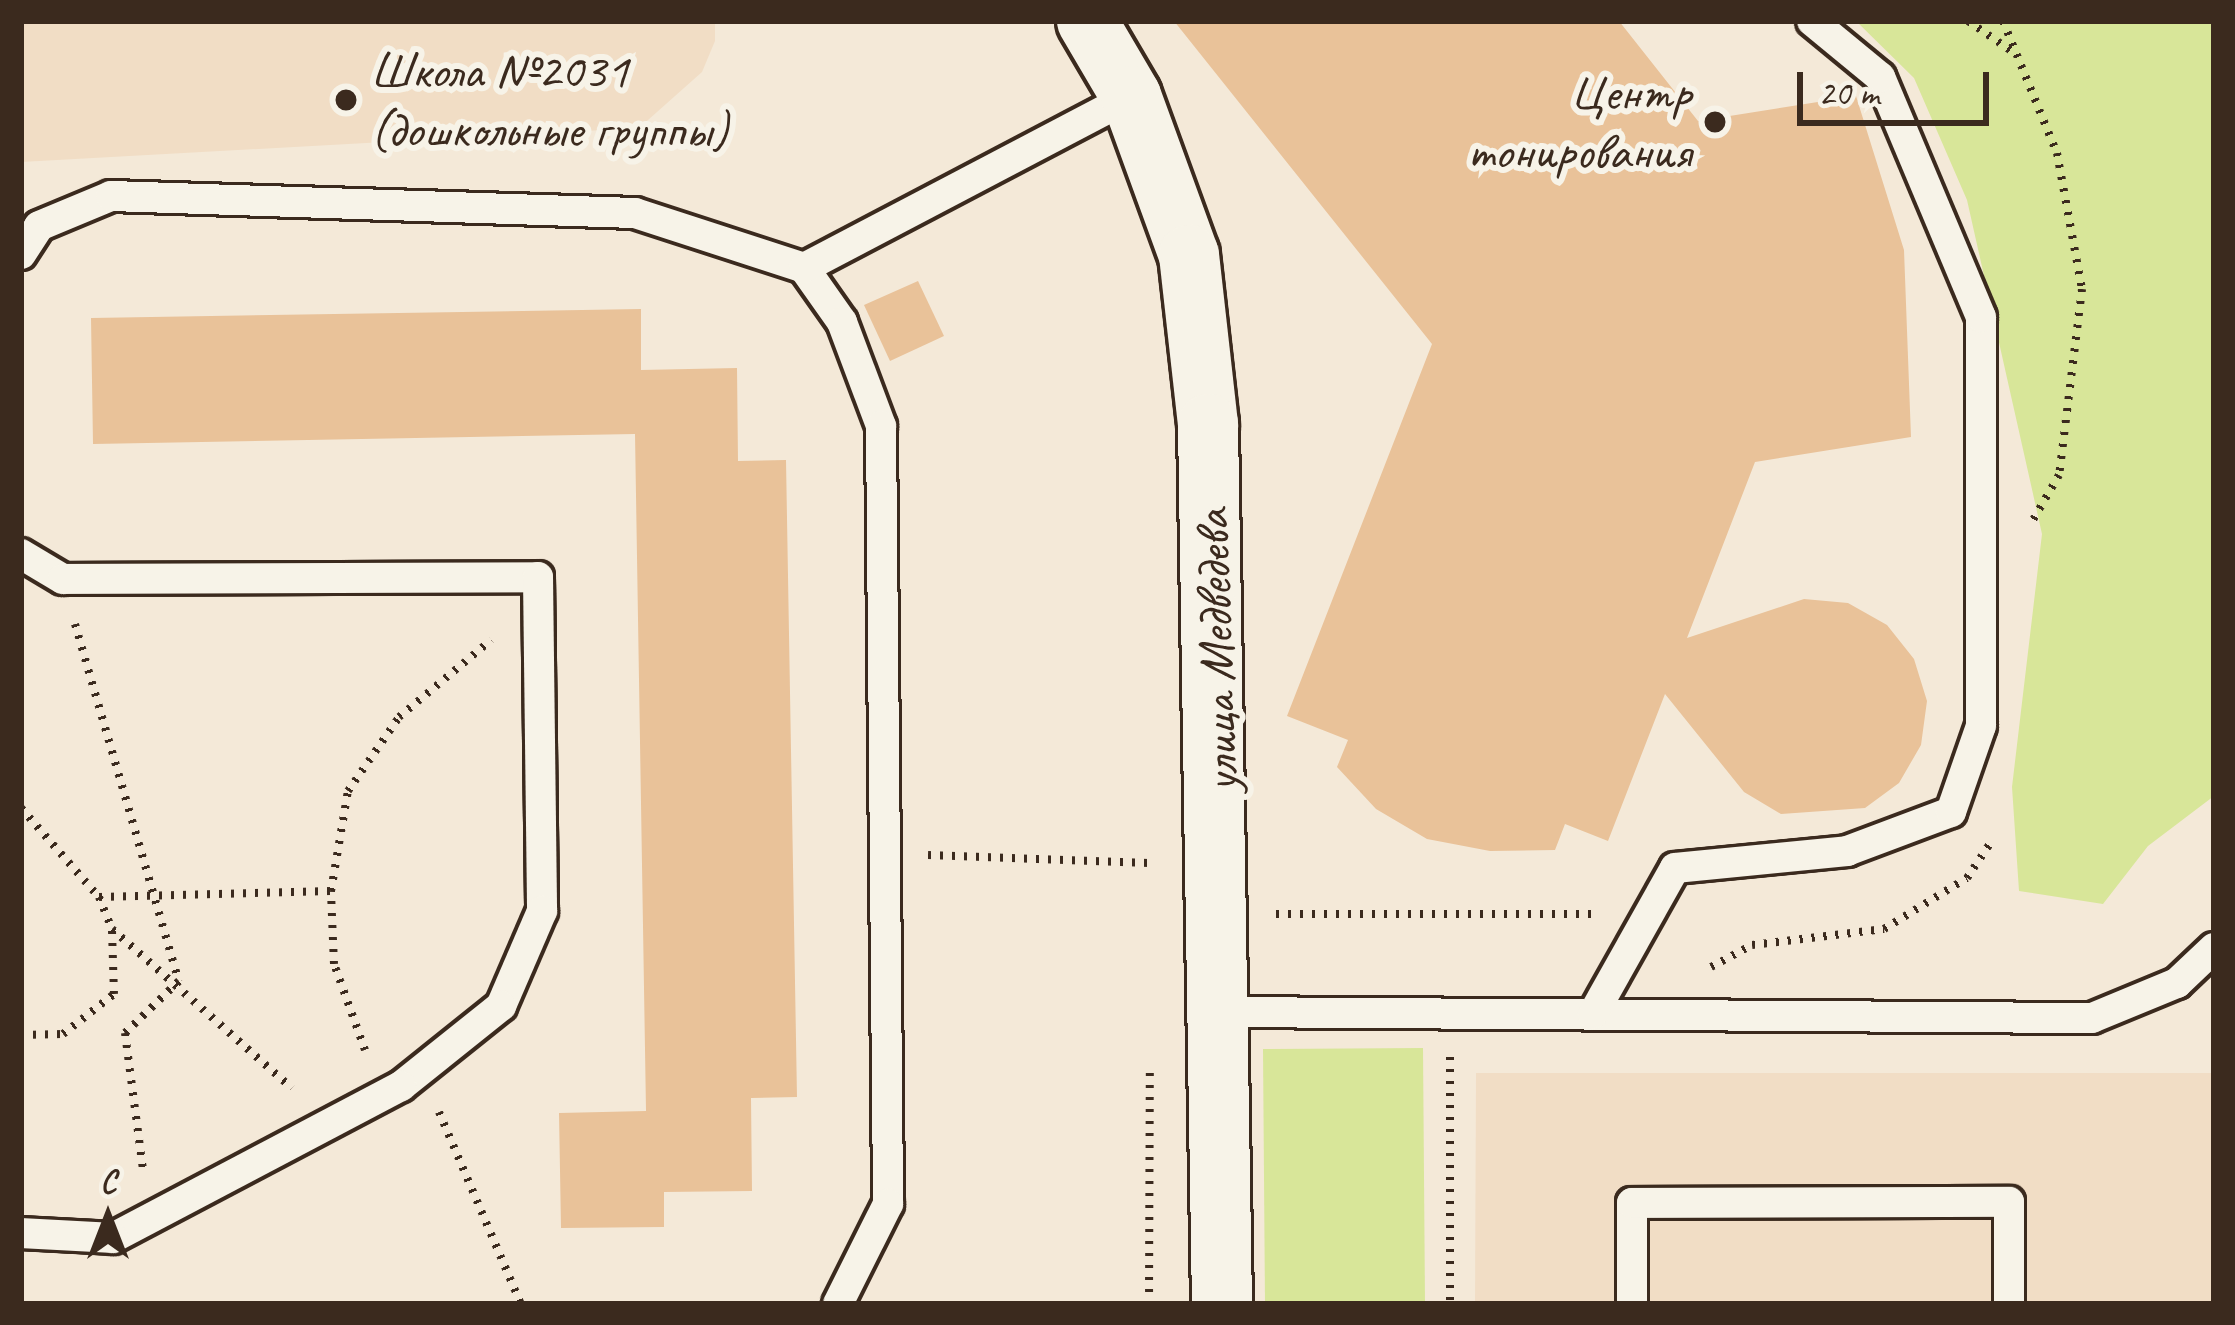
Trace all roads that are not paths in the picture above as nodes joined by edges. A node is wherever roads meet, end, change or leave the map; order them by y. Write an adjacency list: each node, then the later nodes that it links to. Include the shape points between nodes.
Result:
1 (1087, 21): 3 (street, улица Медведева)
2 (1812, 21): 9 (lane, via 1880,76 1981,317 1981,726 1951,812 1846,851 1675,868)
3 (1131, 96): 5 (lane); 8 (street, улица Медведева, via 1189,255 1205,403)
4 (21, 254): 5 (lane, via 39,226 111,196 634,213)
5 (804, 268): 11 (lane, via 842,322 881,426 888,1204)
6 (21, 554): 10 (lane, via 63,579 538,577 542,911 501,1006 382,1097 113,1238)
7 (2214, 948): 9 (lane, via 2177,983 2092,1018)
8 (1225, 1012): 9 (lane); 12 (street, улица Медведева)
9 (1594, 1014)
10 (21, 1233)
11 (838, 1304)
12 (1222, 1304)
13 (1632, 1304): 14 (lane, via 1632,1203 2009,1202)
14 (2009, 1304)

